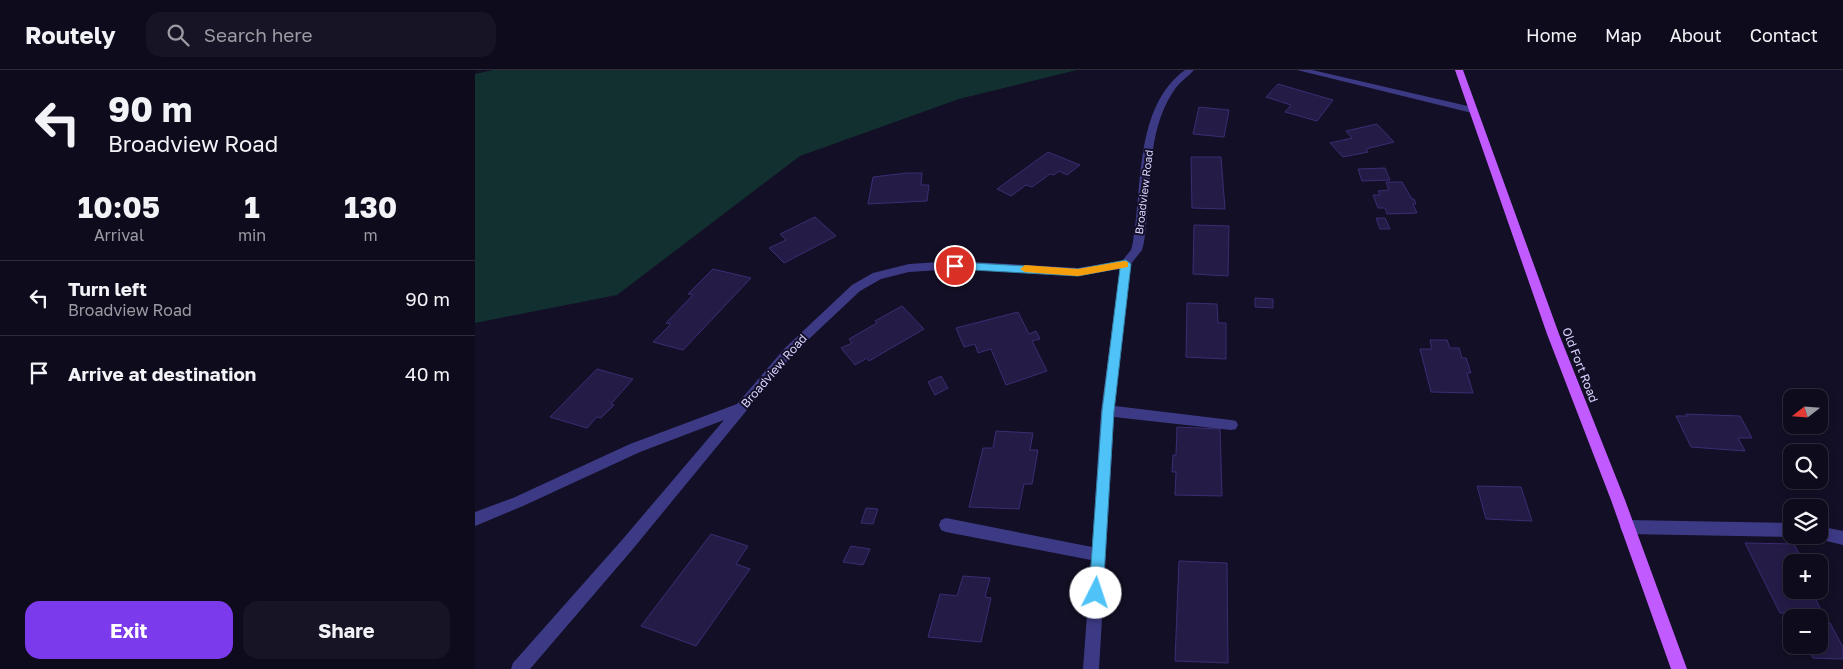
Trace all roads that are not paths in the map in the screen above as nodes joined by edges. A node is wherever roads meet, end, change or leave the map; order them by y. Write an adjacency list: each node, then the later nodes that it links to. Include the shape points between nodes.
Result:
1 (1190, 70): 5 (street, Broadview Road, via 1173,85 1158,110 1146,163 1142,224 1136,250)
2 (1301, 70): 4 (street)
3 (1459, 70): 4 (main road, Old Fort Road)
4 (1472, 110): 11 (main road, Old Fort Road)
5 (1126, 264): 6 (street, Broadview Road, via 1078,272 955,266 909,268 877,276 856,288 789,351); 7 (street, Broadview Road)
6 (741, 408): 9 (street, via 635,448); 16 (street, Broadview Road)
7 (1108, 411): 8 (street); 15 (street, Broadview Road)
8 (1231, 425)
9 (475, 519)
10 (946, 525): 15 (street)
11 (1627, 527): 12 (street); 18 (main road, Old Fort Road)
12 (1783, 530)
13 (1828, 535): 14 (street)
14 (1843, 538)
15 (1099, 555): 17 (street, Broadview Road)
16 (519, 669)
17 (1091, 669)
18 (1679, 669)

